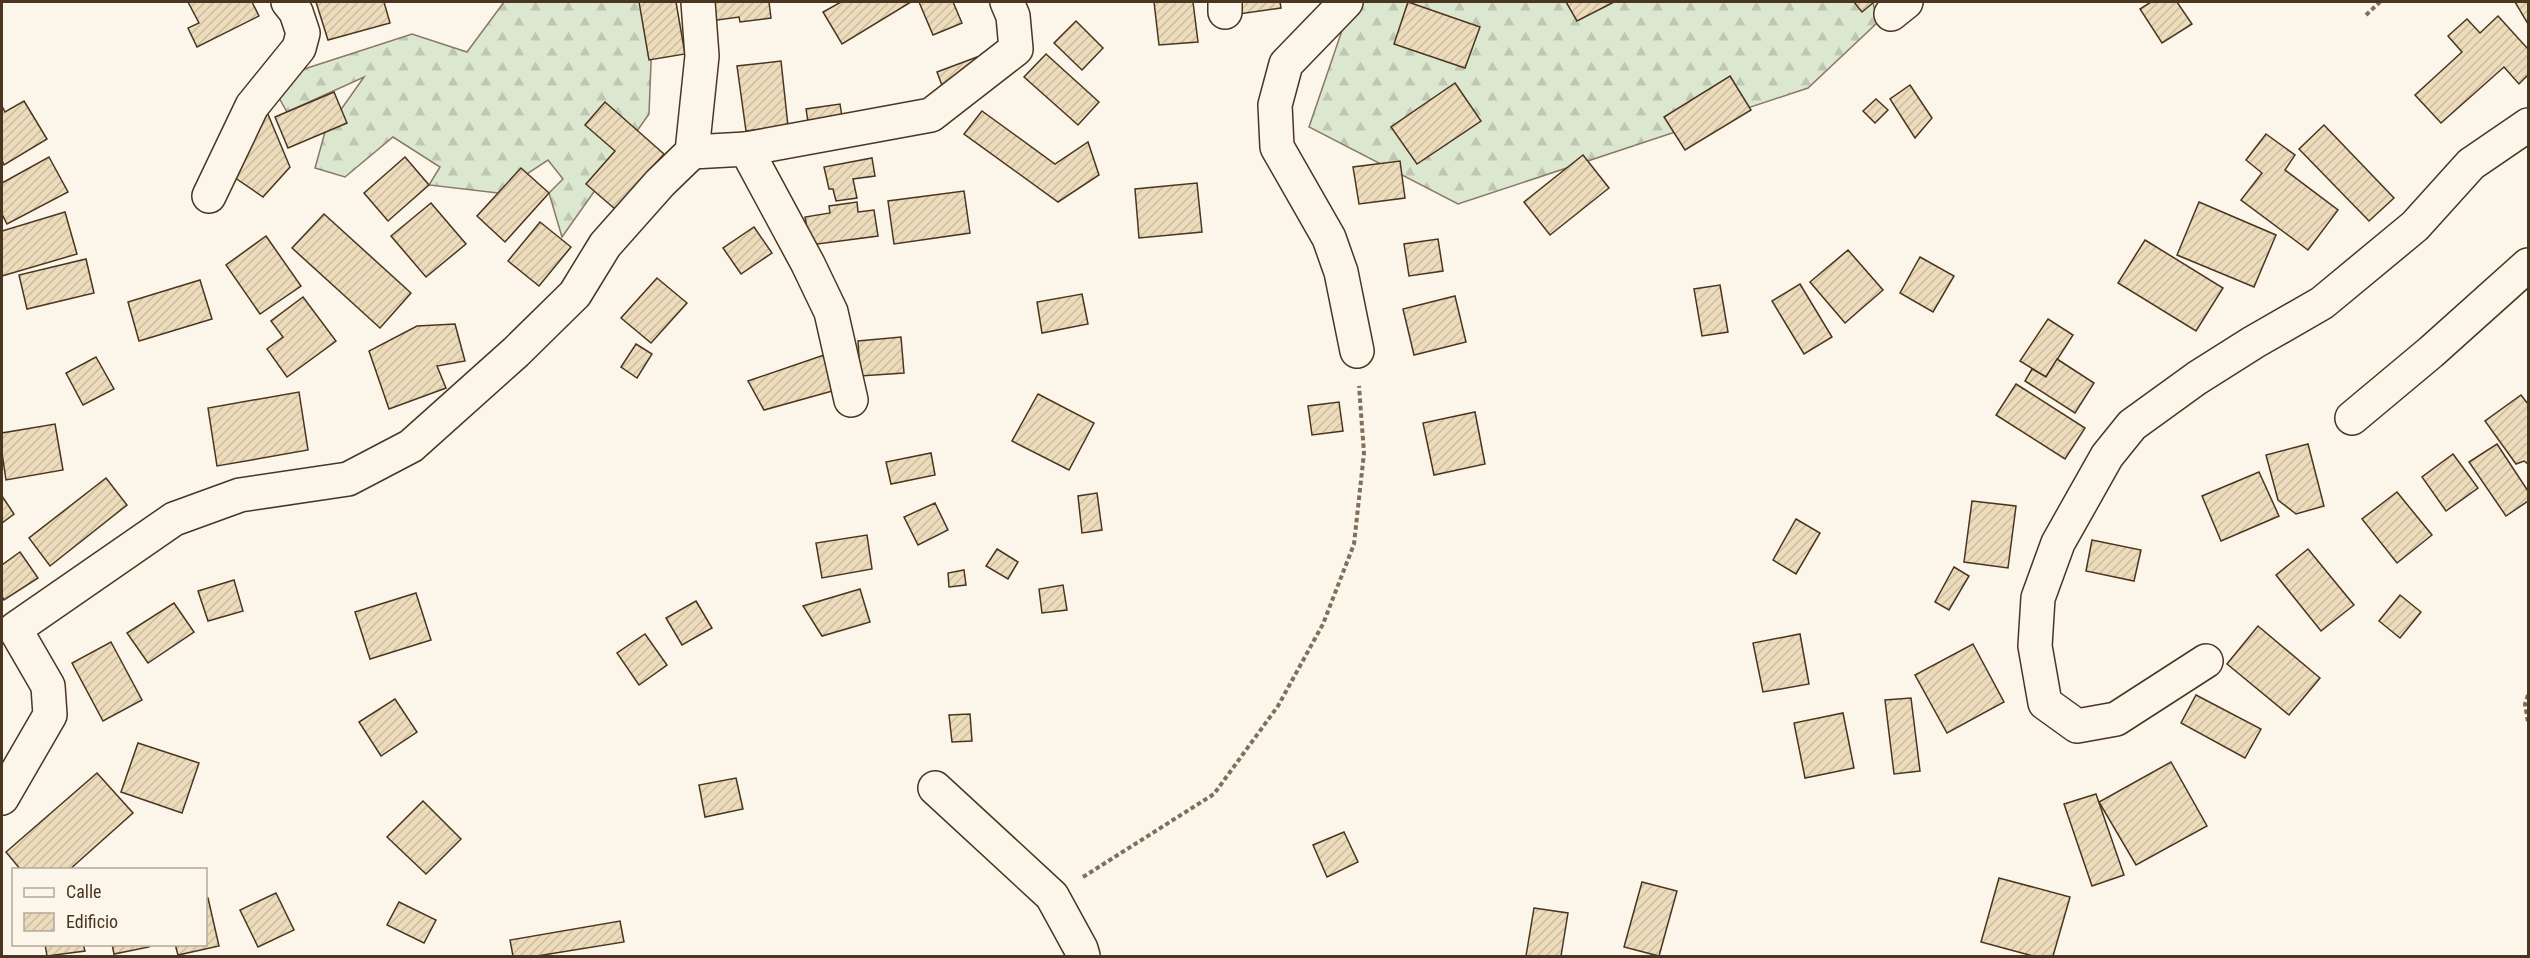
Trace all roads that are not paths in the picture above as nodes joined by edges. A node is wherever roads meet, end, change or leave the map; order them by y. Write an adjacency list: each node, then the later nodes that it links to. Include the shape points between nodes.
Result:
1 (288, 2): 8 (street, via 303,33 299,48 252,106)
2 (698, 2): 7 (street, via 702,56)
3 (1007, 2): 6 (street, via 1013,16 1016,49 931,115)
4 (1346, 2): 10 (street, via 1286,64 1275,105 1276,147 1329,238 1341,272)
5 (2529, 125): 14 (street, via 2471,164 2415,226 2322,303 2197,378 2132,426 2107,456 2058,543 2038,598 2035,646 2045,703 2077,726 2116,719)
6 (746, 149): 7 (street); 11 (street, via 831,312)
7 (692, 152): 13 (street, via 605,245 575,294 411,446 348,479 240,495 174,519)
8 (209, 196)
9 (2529, 265): 12 (street)
10 (1357, 351)
11 (851, 400)
12 (2352, 418)
13 (8, 621): 16 (street, via 48,687 50,715)
14 (2206, 661)
15 (935, 788): 17 (street, via 1052,896)
16 (2, 798)
17 (1083, 957)

